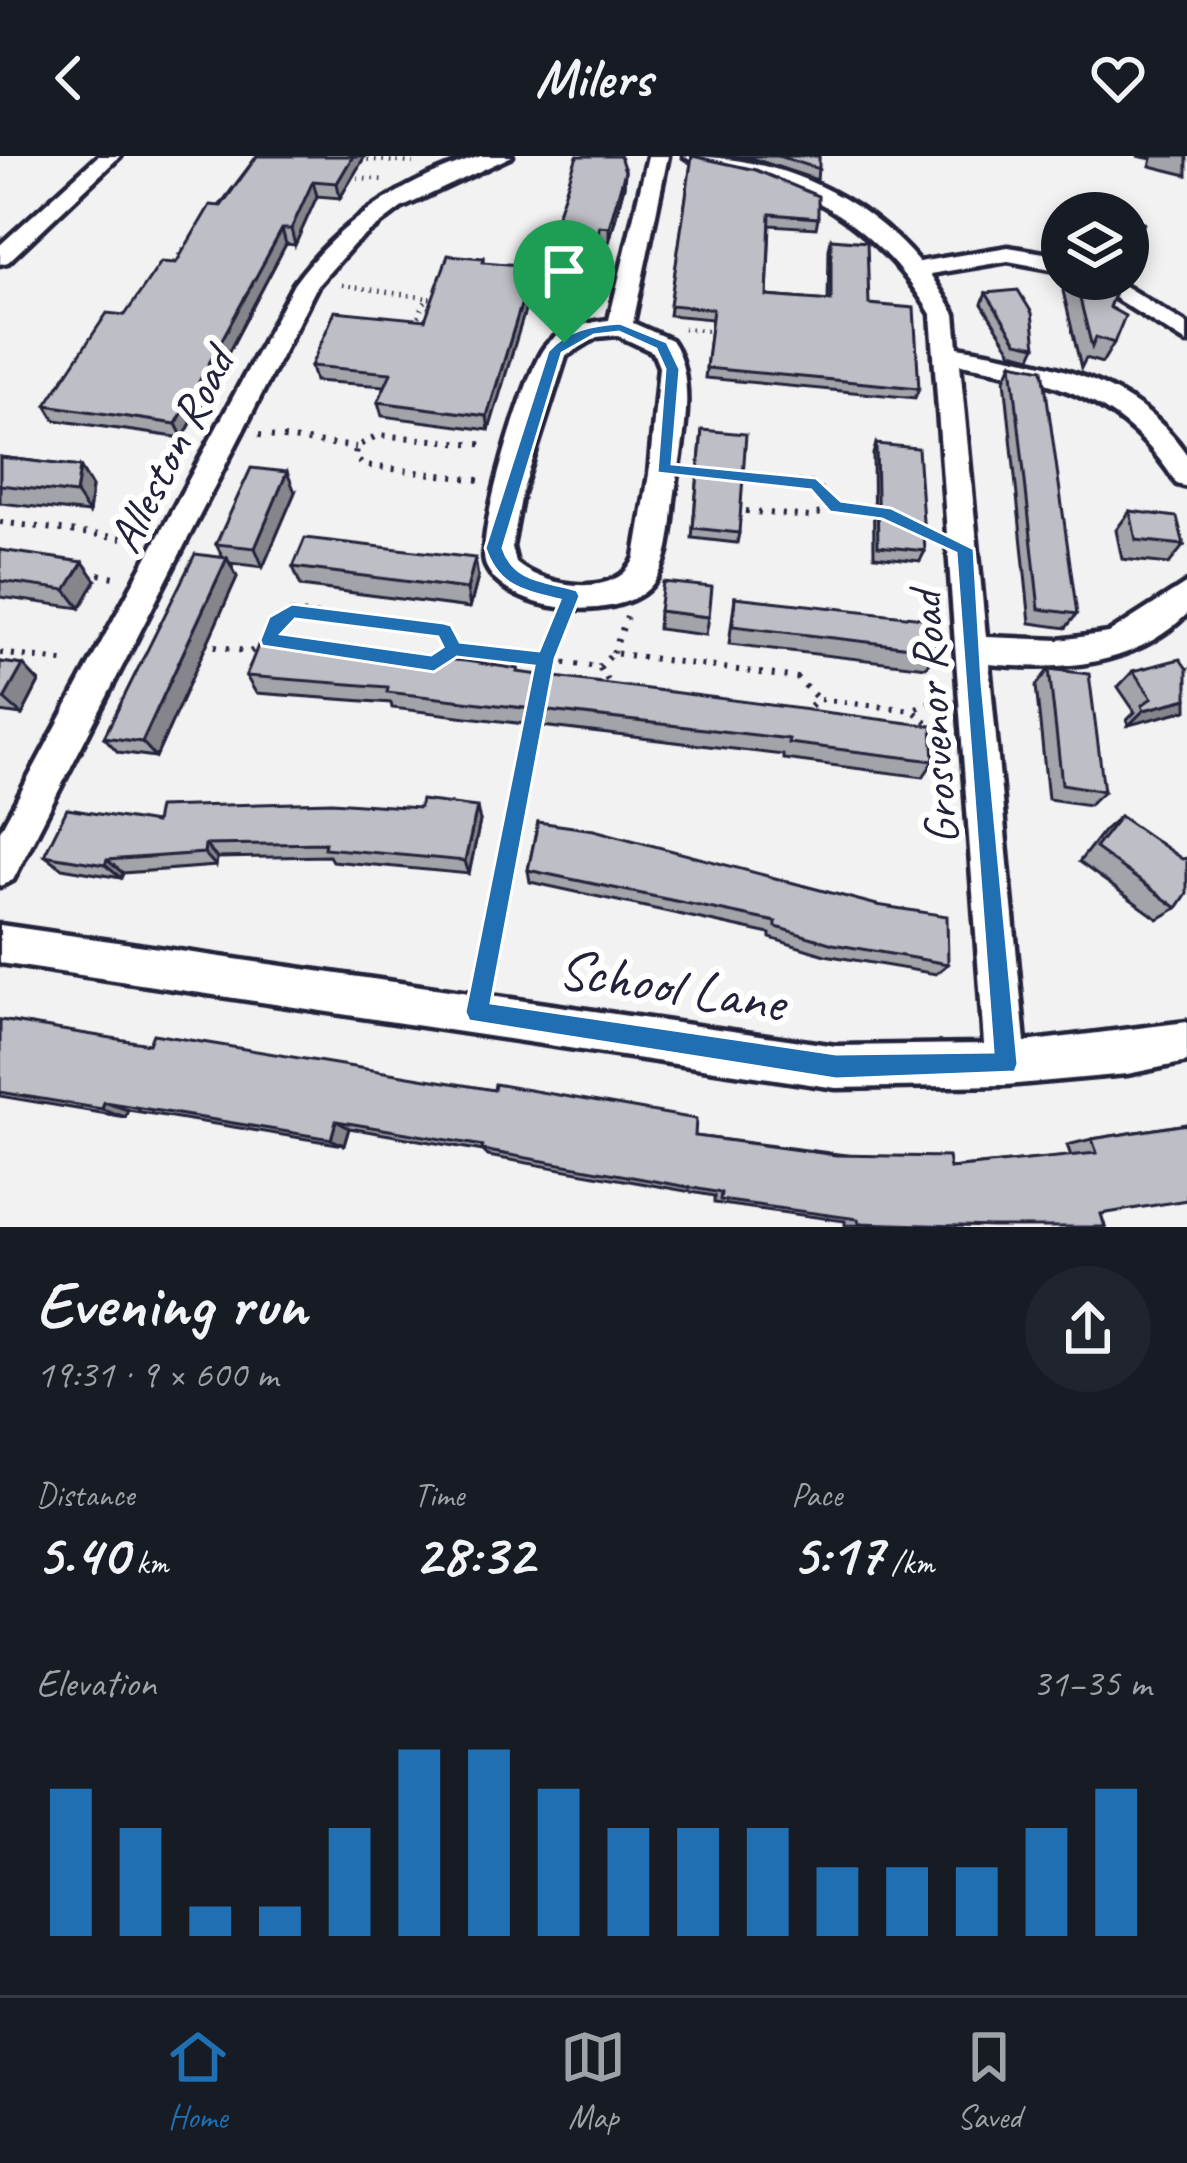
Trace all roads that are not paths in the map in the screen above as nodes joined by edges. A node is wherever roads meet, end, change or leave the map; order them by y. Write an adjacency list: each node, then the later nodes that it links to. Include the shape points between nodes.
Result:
1 (110, 156): 5 (street)
2 (658, 156): 9 (street)
3 (694, 156): 7 (street, Grosvenor Road, via 778,176 836,201)
4 (487, 159): 15 (street, Alleston Road, via 381,208 306,284)
5 (0, 257)
6 (1041, 257): 7 (street, via 996,254)
7 (918, 269): 11 (street, Grosvenor Road, via 943,314)
8 (1130, 300): 10 (street)
9 (620, 327): 9 (street, via 591,330 555,351 494,548 517,582 571,596 613,592 645,571 670,358)
10 (1187, 335)
11 (948, 354): 12 (street, via 1032,367 1093,388 1142,421); 14 (street, Grosvenor Road)
12 (1187, 477)
13 (1187, 595): 14 (street, via 1156,625 1104,650 1071,656)
14 (970, 649): 18 (street, Grosvenor Road)
15 (0, 868)
16 (0, 944): 18 (street, School Lane, via 836,1066)
17 (1187, 1042): 18 (street, School Lane)
18 (1006, 1064)

